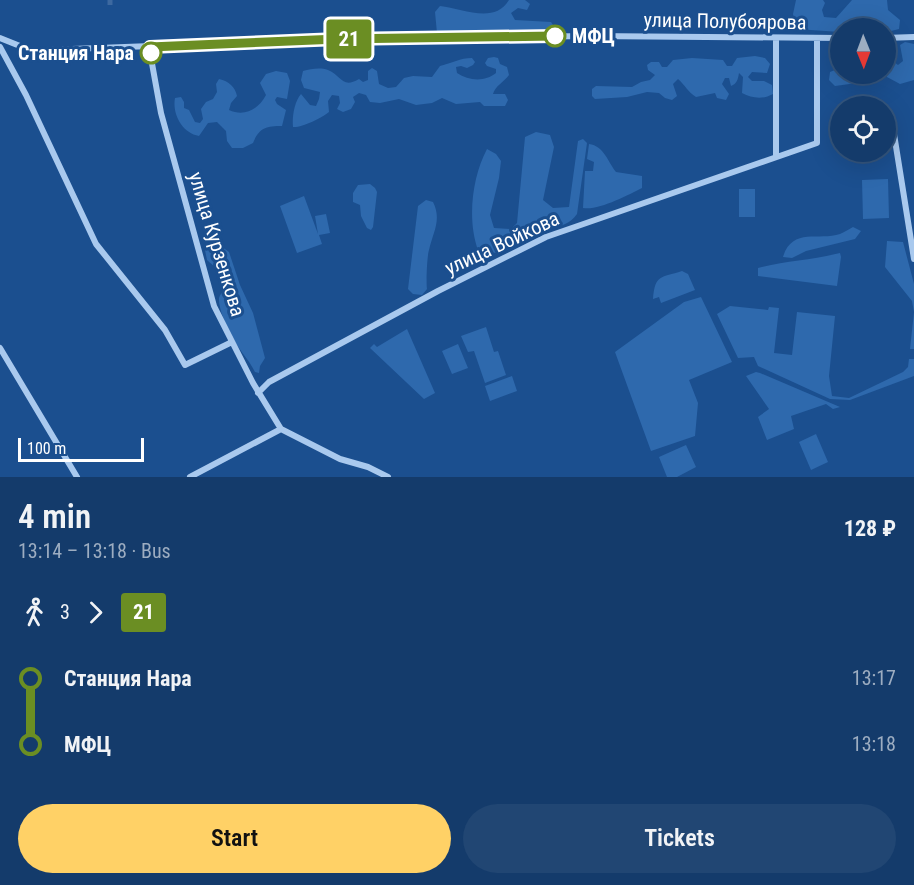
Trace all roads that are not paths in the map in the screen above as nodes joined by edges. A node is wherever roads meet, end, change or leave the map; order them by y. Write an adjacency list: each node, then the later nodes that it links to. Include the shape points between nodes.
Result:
1 (914, 37): 5 (street)
2 (0, 38): 8 (street, улица Полубоярова, via 30,50)
3 (776, 38): 6 (street, улица Полубоярова); 8 (street, улица Полубоярова, via 349,39); 10 (street)
4 (830, 38): 6 (street, улица Полубоярова)
5 (896, 38)
6 (818, 39): 10 (street, улица Войкова, via 817,143)
7 (0, 47): 13 (street, via 96,244 165,330 185,365)
8 (150, 47): 13 (street, улица Курзенкова, via 161,113 212,295)
9 (896, 145): 11 (street)
10 (776, 157): 15 (street, улица Войкова, via 546,237 339,344 269,382)
11 (911, 224): 12 (street)
12 (914, 259)
13 (232, 342): 15 (street, улица Курзенкова)
14 (0, 348): 17 (street)
15 (258, 393): 16 (street, улица Курзенкова)
16 (281, 429): 18 (street); 19 (street, via 340,459)
17 (77, 477)
18 (190, 477)
19 (388, 477)

